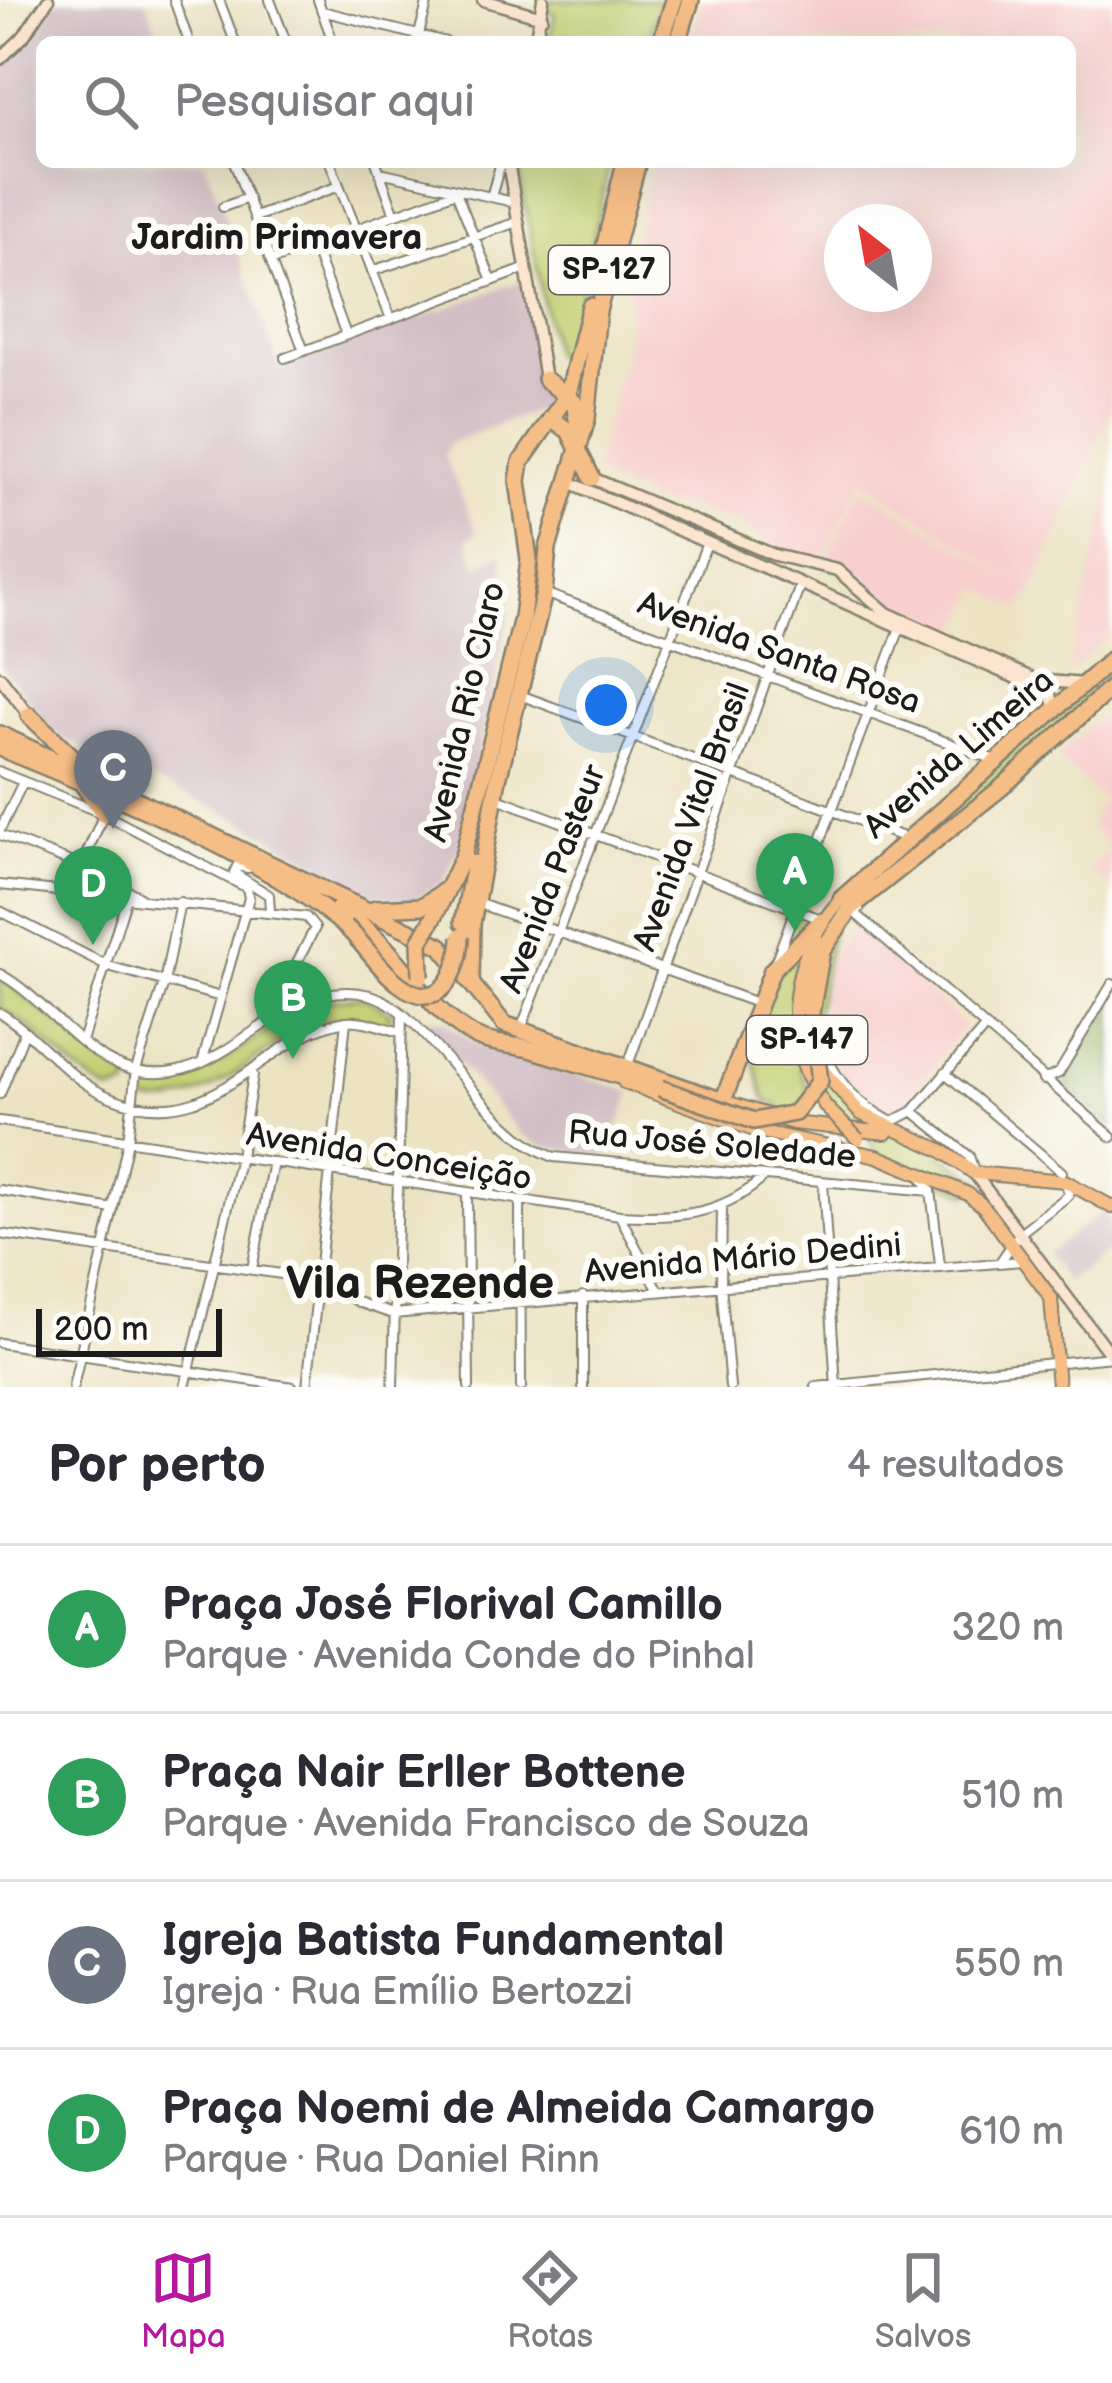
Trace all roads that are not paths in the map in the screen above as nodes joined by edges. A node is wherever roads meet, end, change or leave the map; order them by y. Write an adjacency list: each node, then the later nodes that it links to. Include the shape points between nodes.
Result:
1 (174, 0): 12 (street)
2 (219, 0): 13 (street)
3 (270, 0): 14 (street)
4 (428, 0): 17 (street)
5 (483, 0): 11 (main road)
6 (543, 0): 11 (main road)
7 (674, 0): 19 (highway)
8 (691, 0): 20 (highway)
9 (43, 3): 21 (main road)
10 (319, 3): 15 (street); 16 (street)
11 (542, 17): 18 (main road)
12 (188, 36)
13 (233, 36)
14 (284, 36)
15 (331, 36)
16 (412, 36)
17 (419, 36)
18 (537, 36)
19 (664, 36)
20 (680, 36)
21 (1, 57)
22 (236, 168): 33 (street)
23 (332, 168): 30 (street)
24 (378, 168): 36 (street)
25 (381, 168): 31 (street)
26 (503, 168): 32 (street)
27 (506, 168): 34 (main road)
28 (624, 168): 51 (highway, SP-127)
29 (636, 168): 53 (highway, SP-127, via 598,311)
30 (339, 186): 37 (street); 39 (street)
31 (459, 191): 32 (street); 36 (street); 40 (street)
32 (491, 197): 34 (street)
33 (248, 198): 35 (street); 37 (street)
34 (513, 202): 38 (main road)
35 (223, 207)
36 (395, 215): 39 (street)
37 (255, 217): 42 (street)
38 (518, 222): 40 (street); 43 (main road)
39 (356, 229): 41 (street); 44 (street)
40 (474, 236): 44 (street); 45 (street)
41 (313, 245): 42 (street); 47 (street)
42 (271, 261): 48 (street)
43 (529, 268): 45 (street); 50 (main road)
44 (372, 271): 46 (street)
45 (492, 281): 46 (street)
46 (391, 319): 47 (street)
47 (346, 335): 48 (street)
48 (304, 351): 49 (street)
49 (285, 358)
50 (545, 379): 51 (highway); 52 (highway)
51 (571, 385): 52 (highway, Avenida Rio Claro / SP-127); 54 (highway)
52 (552, 417): 54 (highway); 57 (highway, Avenida Rio Claro / SP-127, via 521,462)
53 (587, 419): 54 (highway, Avenida Rio Claro / SP-127); 55 (highway)
54 (580, 452): 55 (highway); 56 (highway, Avenida Rio Claro / SP-127)
55 (592, 478): 58 (main road)
56 (569, 482): 59 (highway, Avenida Rio Claro / SP-127); 60 (main road)
57 (526, 533): 59 (highway); 105 (highway, Avenida Rio Claro, via 522,618)
58 (723, 533): 60 (main road, via 699,531); 61 (main road)
59 (550, 539): 63 (highway, Avenida Rio Claro)
60 (701, 541): 62 (main road); 68 (street, Avenida Pasteur)
61 (842, 575): 64 (main road, via 843,591); 65 (main road)
62 (801, 583): 64 (main road); 71 (street, Avenida Vital Brasil)
63 (544, 593): 68 (street, Avenida Santa Rosa); 75 (highway, Avenida Rio Claro)
64 (827, 596): 66 (main road)
65 (874, 602): 66 (main road, via 856,592); 69 (main road)
66 (855, 608): 67 (main road)
67 (900, 628): 69 (main road); 77 (street)
68 (669, 639): 71 (street, Avenida Santa Rosa); 80 (street, Avenida Pasteur)
69 (968, 654): 74 (main road, via 1050,685); 76 (main road)
70 (1112, 658): 74 (highway, Avenida Limeira / SP-147)
71 (770, 675): 77 (street, Avenida Santa Rosa); 86 (street, Avenida Vital Brasil)
72 (0, 677): 78 (main road)
73 (1112, 683): 76 (highway); 90 (highway, Avenida Limeira / SP-147)
74 (1084, 684): 76 (highway, Avenida Limeira / SP-147)
75 (519, 695): 80 (street); 87 (highway, Avenida Rio Claro)
76 (1063, 703): 81 (highway, Avenida Limeira / SP-147)
77 (870, 711): 84 (street, Avenida Santa Rosa); 93 (street)
78 (29, 716): 82 (highway); 92 (highway, via 77,762)
79 (0, 734): 82 (highway)
80 (632, 737): 86 (street); 97 (street, Avenida Pasteur)
81 (1018, 743): 84 (highway, Avenida Limeira / SP-147); 90 (highway, via 988,772)
82 (25, 745): 83 (highway); 92 (highway)
83 (0, 746): 89 (highway)
84 (997, 760): 94 (highway, Avenida Limeira / SP-147)
85 (0, 772): 88 (street)
86 (735, 772): 93 (street); 102 (street, Avenida Vital Brasil)
87 (499, 779): 91 (highway, Avenida Rio Claro); 104 (highway, bridge, via 471,875 456,976 440,990 415,993 394,980 345,926)
88 (23, 782): 95 (street); 96 (street)
89 (81, 783): 95 (highway); 103 (highway)
90 (1001, 788): 99 (highway, Avenida Limeira / SP-147)
91 (497, 798): 97 (street); 112 (highway, Avenida Rio Claro)
92 (152, 803): 113 (highway)
93 (831, 807): 98 (street); 114 (street)
94 (942, 808): 98 (highway, Avenida Limeira / SP-147); 99 (highway, via 952,805 958,815)
95 (104, 814): 100 (street); 101 (street)
96 (0, 832): 101 (street)
97 (595, 838): 102 (street); 120 (street, Avenida Pasteur)
98 (906, 838): 115 (highway, Avenida Limeira / SP-147)
99 (937, 839): 115 (highway, Avenida Limeira / SP-147)
100 (207, 865): 103 (street, via 239,866); 108 (street)
101 (81, 866): 107 (street)
102 (698, 873): 114 (street); 123 (street, Avenida Vital Brasil)
103 (261, 880): 104 (highway); 108 (street); 117 (street)
104 (281, 882): 141 (highway, via 365,927 471,1034)
105 (454, 884): 113 (highway, via 402,911); 134 (highway, Avenida Rio Claro, bridge, via 420,942 421,976)
106 (0, 885): 110 (street)
107 (120, 885): 109 (street); 110 (street)
108 (249, 893): 116 (street)
109 (141, 897): 110 (street); 111 (street)
110 (126, 899): 121 (street)
111 (180, 902): 116 (street); 125 (street)
112 (476, 903): 120 (street); 127 (highway, Avenida Rio Claro)
113 (355, 904): 127 (highway, via 441,946)
114 (793, 906): 119 (street); 122 (street)
115 (849, 907): 119 (main road, Avenida Limeira / SP-147); 137 (street); 144 (highway, Avenida Limeira, bridge, via 812,981 820,1081 795,1113 754,1121); 151 (street, via 819,980 822,1044 839,1080 868,1109 892,1122); 153 (main road, Avenida Limeira / SP-147, via 815,952 803,1027 844,1099)
116 (246, 908): 117 (street); 128 (street)
117 (270, 910): 135 (street, via 299,915 315,928)
118 (0, 911): 121 (street)
119 (821, 921): 122 (highway); 156 (main road, Avenida Limeira / SP-147, bridge, via 797,982 795,1027 808,1081)
120 (559, 935): 123 (street); 136 (street, Avenida Pasteur)
121 (108, 966): 125 (street); 140 (street)
122 (772, 970): 130 (highway)
123 (661, 972): 130 (street); 144 (street, Avenida Vital Brasil)
124 (0, 974): 140 (street)
125 (164, 983): 128 (street); 143 (street)
126 (1112, 984): 147 (street, via 1059,1073)
127 (471, 986): 129 (highway)
128 (220, 997): 142 (street)
129 (481, 1001): 134 (highway, via 479,1016); 136 (highway)
130 (758, 1004): 149 (highway)
131 (0, 1013): 138 (street)
132 (402, 1014): 135 (street, via 375,996 334,993 298,1000); 139 (street); 165 (street, Rua José Soledade, via 536,1150 571,1161)
133 (346, 1021): 139 (street); 146 (street, via 315,1029); 161 (street)
134 (464, 1021): 141 (highway)
135 (262, 1026): 142 (street)
136 (520, 1030): 144 (highway)
137 (983, 1030): 145 (street); 147 (street)
138 (25, 1031): 148 (street); 150 (street, via 75,1077)
139 (401, 1032): 167 (street)
140 (83, 1038): 143 (street)
141 (524, 1048): 144 (highway)
142 (201, 1064): 143 (street, via 172,1073)
143 (136, 1070): 150 (street)
144 (623, 1072): 149 (highway); 156 (main road, via 642,1092 757,1131)
145 (946, 1073): 151 (street); 157 (street)
146 (253, 1074): 150 (street, via 184,1104); 158 (street)
147 (1043, 1080): 154 (street)
148 (0, 1094)
149 (722, 1100): 153 (main road, via 793,1123)
150 (134, 1106): 155 (street)
151 (913, 1111): 162 (street, via 969,1156)
152 (0, 1121): 155 (street, Avenida Conceição)
153 (911, 1136): 162 (main road, SP-147)
154 (1112, 1137)
155 (128, 1142): 158 (street, Avenida Conceição); 174 (street)
156 (877, 1156): 160 (main road, SP-147)
157 (1043, 1156): 163 (street); 164 (street)
158 (240, 1157): 159 (street, Avenida Conceição); 183 (street)
159 (273, 1162): 161 (street, Avenida Conceição); 184 (street)
160 (916, 1170): 169 (street); 177 (main road, SP-147, via 968,1194)
161 (331, 1172): 167 (street, Avenida Conceição); 186 (street)
162 (974, 1173): 163 (main road); 177 (main road, SP-147)
163 (1037, 1176): 164 (main road)
164 (1064, 1177): 173 (main road); 177 (street, via 1070,1195)
165 (763, 1178): 166 (street, Rua José Soledade); 172 (street, Avenida Conceição)
166 (823, 1182): 169 (street, Rua José Soledade); 185 (street)
167 (398, 1184): 170 (street, Avenida Conceição); 193 (street)
168 (0, 1190): 174 (street)
169 (931, 1191): 182 (street)
170 (467, 1195): 171 (street, Avenida Conceição); 192 (street)
171 (520, 1202): 175 (street, Avenida Conceição); 191 (street)
172 (722, 1205): 175 (street, Avenida Conceição, via 683,1218); 187 (street)
173 (1112, 1207)
174 (113, 1209): 178 (street)
175 (620, 1215): 188 (street)
176 (2, 1234): 178 (street, Avenida Mário Dedini); 179 (street)
177 (1016, 1239): 180 (main road, SP-147); 181 (street); 190 (main road, SP-147)
178 (104, 1248): 183 (street, Avenida Mário Dedini); 195 (street)
179 (0, 1249)
180 (1023, 1261): 181 (street, Avenida Mário Dedini); 190 (main road, SP-147)
181 (1000, 1262): 182 (street, Avenida Mário Dedini)
182 (940, 1265): 185 (street, Avenida Mário Dedini)
183 (215, 1266): 184 (street, Avenida Mário Dedini); 198 (street)
184 (252, 1269): 186 (street, Avenida Mário Dedini)
185 (832, 1275): 187 (street, Avenida Mário Dedini); 200 (street)
186 (317, 1279): 193 (street, Avenida Mário Dedini); 204 (street)
187 (721, 1284): 188 (street, Avenida Mário Dedini); 209 (street)
188 (659, 1291): 189 (street, Avenida Mário Dedini)
189 (583, 1297): 191 (street, Avenida Mário Dedini); 208 (street)
190 (1058, 1297): 196 (main road, SP-147); 197 (main road)
191 (521, 1303): 192 (street, Avenida Mário Dedini); 207 (street)
192 (471, 1308): 193 (street, Avenida Mário Dedini); 206 (street)
193 (393, 1314): 205 (street)
194 (0, 1343): 195 (street)
195 (80, 1354): 198 (street); 201 (street)
196 (1112, 1357): 197 (street)
197 (1056, 1366): 199 (street); 212 (main road)
198 (189, 1372): 202 (street); 203 (street)
199 (949, 1374): 200 (street); 211 (street)
200 (836, 1386): 210 (street)
201 (73, 1387)
202 (185, 1387)
203 (292, 1387)
204 (307, 1387)
205 (393, 1387)
206 (469, 1387)
207 (520, 1387)
208 (583, 1387)
209 (730, 1387)
210 (816, 1387)
211 (950, 1387)
212 (1058, 1387)

